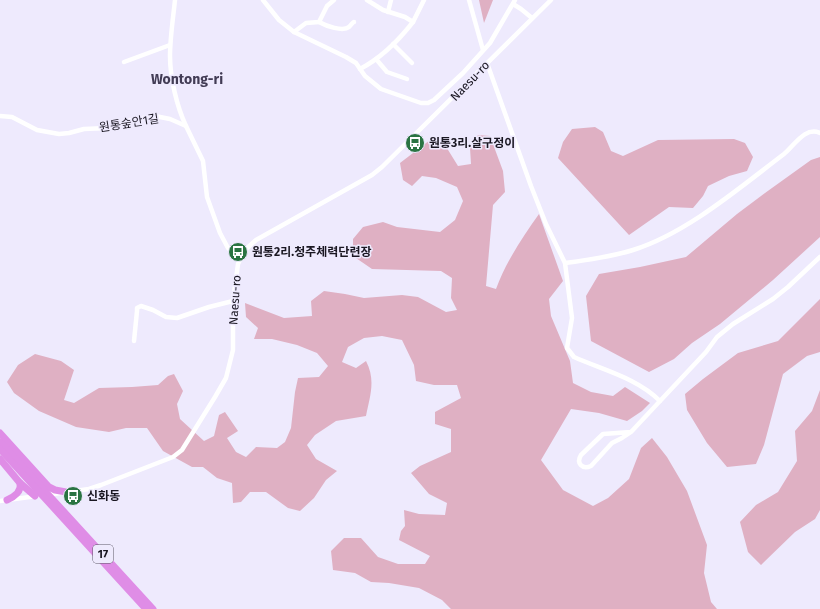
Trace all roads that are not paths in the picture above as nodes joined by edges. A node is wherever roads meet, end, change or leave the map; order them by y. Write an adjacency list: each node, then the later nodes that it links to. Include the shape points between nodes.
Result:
1 (175, 0): 16 (street)
2 (263, 0): 15 (street, via 279,20)
3 (334, 0): 12 (street, via 327,6)
4 (367, 0): 10 (street)
5 (391, 0): 10 (street)
6 (424, 0): 14 (street)
7 (469, 0): 18 (street)
8 (551, 0): 11 (street, Naesu-ro)
9 (514, 2): 11 (street); 18 (street, via 490,43)
10 (388, 12): 14 (street, via 399,14)
11 (532, 18): 22 (street, Naesu-ro)
12 (319, 22): 13 (street, via 332,27 346,28); 15 (street, via 306,23)
13 (354, 22)
14 (413, 22): 17 (street)
15 (294, 32): 23 (street, via 346,57 356,63)
16 (170, 44): 20 (street); 26 (street, via 175,90)
17 (393, 44): 19 (street); 21 (street)
18 (483, 50): 23 (street, via 463,74 440,96 428,103 380,89)
19 (376, 59): 23 (street); 24 (street, via 387,72)
20 (124, 62)
21 (412, 63)
22 (487, 63): 29 (street, Naesu-ro, via 413,138 372,175 256,240 247,247); 30 (street, via 531,186)
23 (360, 70)
24 (407, 79)
25 (0, 116): 26 (street, 원통숲안1길, via 12,117 37,130 59,134 108,128 126,121 155,116)
26 (186, 126): 29 (street, via 203,161 207,197 220,234 228,248)
27 (820, 133): 30 (street, via 812,130 808,132 789,150 716,204 664,237 634,250)
28 (820, 257): 33 (street, via 783,291 718,337)
29 (239, 259): 31 (street, Naesu-ro)
30 (565, 263): 33 (street, via 572,318 567,343 570,353 636,383)
31 (233, 302): 32 (street, via 209,306 177,318 166,317 141,306 136,311); 41 (street, Naesu-ro, via 233,350 226,378 182,450 169,459 101,485)
32 (134, 340)
33 (660, 401): 34 (street)
34 (632, 432): 34 (street, via 612,443 591,466 587,468 579,464 581,455 603,434)
35 (0, 433): 40 (highway)
36 (0, 442): 40 (highway, 17)
37 (0, 449): 40 (highway, 17)
38 (0, 459): 39 (highway)
39 (20, 483): 40 (highway); 43 (highway, via 15,496)
40 (38, 490): 41 (highway); 42 (highway, 17); 42 (street, Naesu-ro); 43 (street, Naesu-ro)
41 (66, 492): 42 (street, Naesu-ro)
42 (49, 498): 44 (highway, 17); 45 (highway, 17)
43 (4, 501)
44 (146, 609)
45 (153, 609)

